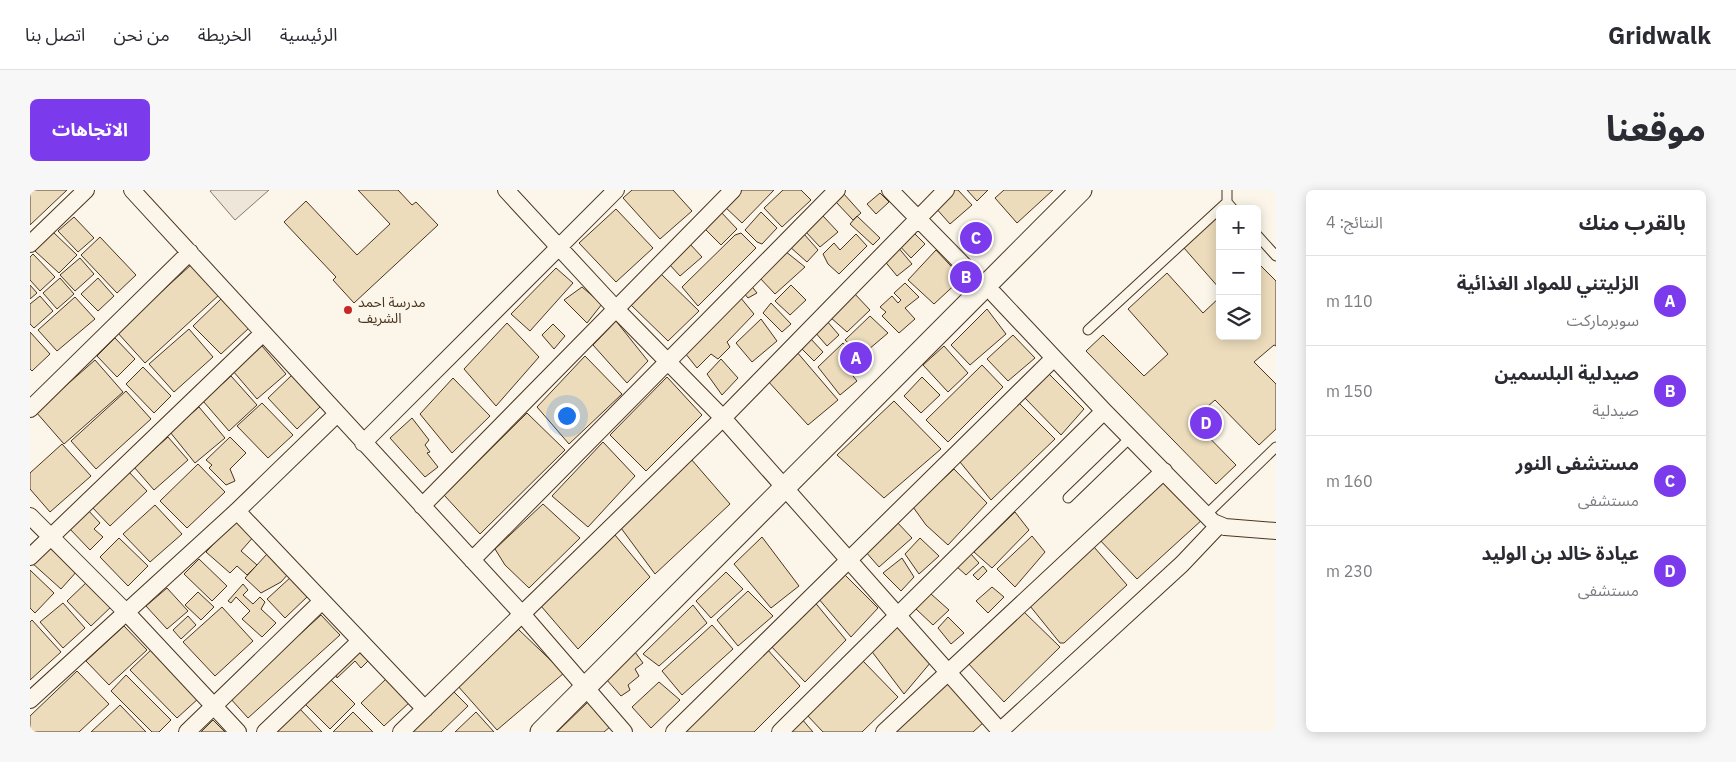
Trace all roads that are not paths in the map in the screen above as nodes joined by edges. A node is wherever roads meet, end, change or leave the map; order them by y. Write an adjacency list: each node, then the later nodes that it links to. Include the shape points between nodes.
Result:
1 (86, 190): 16 (street)
2 (132, 190): 18 (street)
3 (506, 190): 11 (street)
4 (616, 190): 17 (street)
5 (733, 190): 21 (street)
6 (837, 190): 25 (street)
7 (890, 190): 14 (street)
8 (946, 190): 14 (street)
9 (1080, 190): 20 (street)
10 (1227, 190): 12 (lane)
11 (519, 198): 17 (street)
12 (1230, 205)
13 (1216, 217): 22 (lane)
14 (917, 218): 20 (street); 29 (street)
15 (1261, 239): 19 (lane)
16 (30, 244)
17 (560, 248): 21 (street); 31 (street)
18 (190, 252): 23 (street); 26 (street)
19 (1276, 256)
20 (989, 290): 24 (street); 34 (street)
21 (617, 310): 25 (street); 36 (street)
22 (1088, 330)
23 (263, 333): 28 (street); 41 (street)
24 (1054, 358): 27 (street); 43 (street)
25 (668, 362): 29 (street); 44 (street)
26 (30, 409)
27 (1104, 411): 30 (street); 48 (street)
28 (337, 414): 31 (street); 37 (street)
29 (723, 418): 34 (street); 47 (street)
30 (1130, 437): 33 (street); 35 (lane)
31 (363, 443): 36 (street)
32 (1276, 447): 39 (lane)
33 (1164, 470): 39 (street); 50 (street)
34 (785, 486): 43 (street); 51 (street)
35 (1068, 498)
36 (422, 506): 44 (street)
37 (237, 510): 45 (street); 46 (street)
38 (30, 516): 41 (street)
39 (1213, 520): 40 (street); 64 (street, via 1182,564)
40 (1276, 531)
41 (51, 538): 42 (street); 46 (street)
42 (30, 557)
43 (847, 559): 48 (street); 61 (street)
44 (472, 560): 47 (street)
45 (322, 602): 49 (street); 53 (street)
46 (127, 613): 52 (street); 53 (street)
47 (522, 614): 51 (street); 54 (street)
48 (897, 617): 50 (street); 62 (street)
49 (360, 641): 54 (street); 57 (street)
50 (947, 672): 63 (street); 64 (street)
51 (586, 689): 59 (street); 60 (street)
52 (30, 700)
53 (214, 706): 55 (street); 56 (street)
54 (425, 709): 58 (street)
55 (187, 732)
56 (238, 732)
57 (265, 732)
58 (401, 732)
59 (541, 732)
60 (624, 732)
61 (674, 732)
62 (780, 732)
63 (884, 732)
64 (1000, 732)

